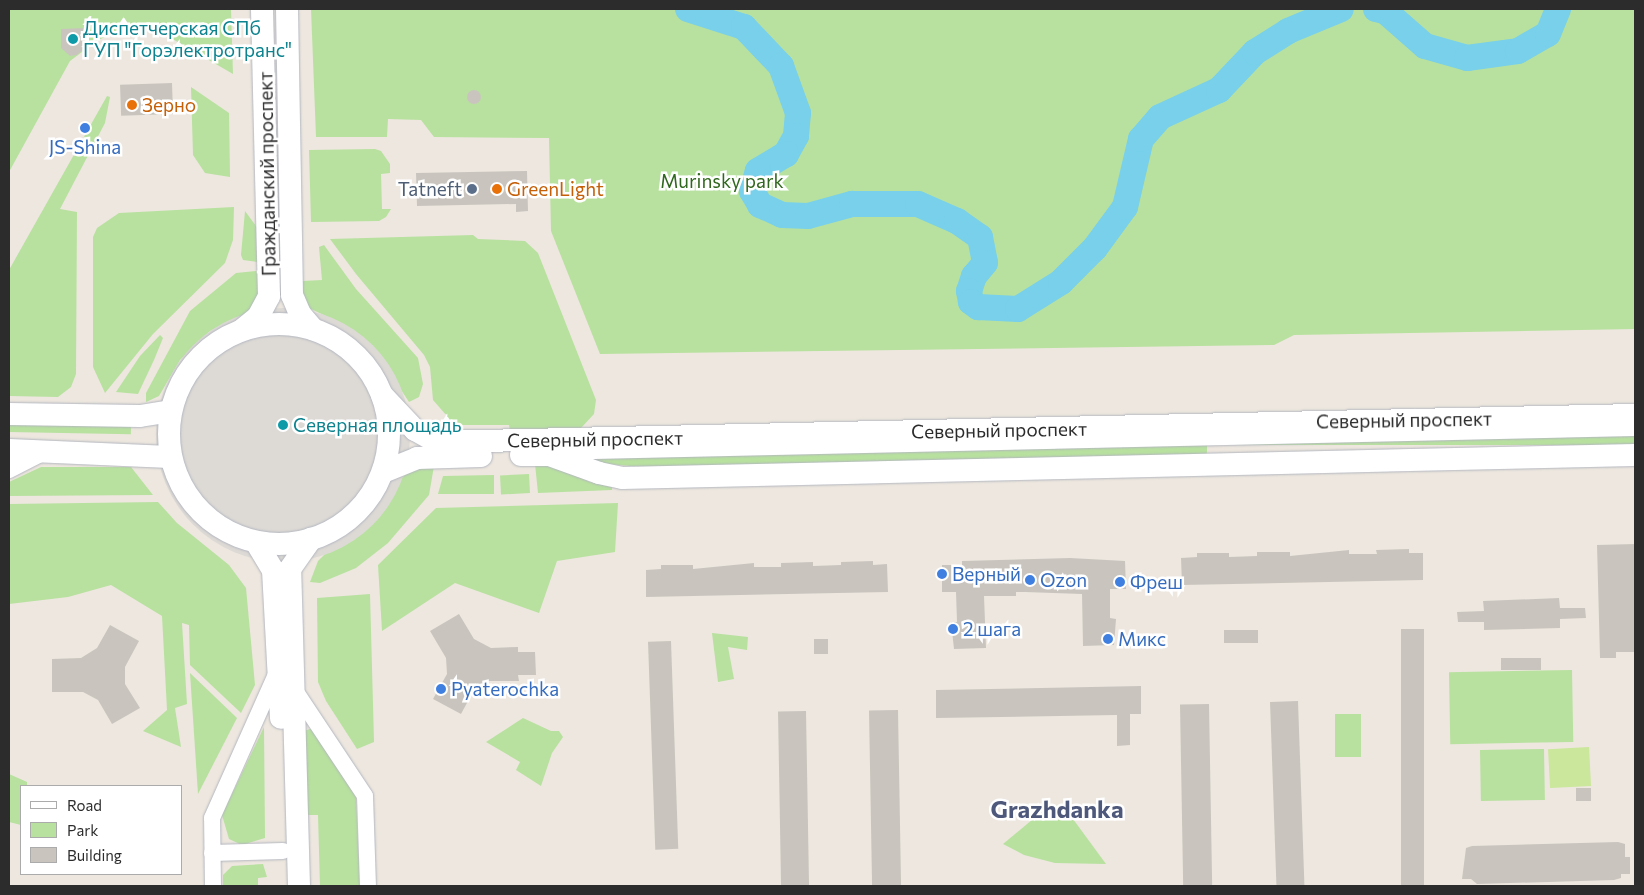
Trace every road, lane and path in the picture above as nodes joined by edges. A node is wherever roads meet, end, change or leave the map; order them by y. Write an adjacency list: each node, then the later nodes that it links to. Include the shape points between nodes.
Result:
1 (262, 9): 4 (main road, Гражданский проспект, via 269,296 258,317)
2 (287, 9): 3 (main road, Гражданский проспект, via 292,294 300,314)
3 (313, 329): 4 (main road, via 266,324); 5 (main road, via 336,339 355,354 371,373)
4 (243, 330): 6 (main road, via 217,342 196,361 180,385)
5 (382, 395): 8 (main road, Северный проспект, via 415,430 437,442); 16 (main road, via 389,430)
6 (171, 412): 7 (main road, via 140,416); 14 (main road)
7 (9, 414)
8 (1635, 415)
9 (1635, 428): 12 (street, Северный проспект, via 613,450)
10 (9, 450): 11 (main road)
11 (44, 452): 14 (main road); 15 (street)
12 (550, 455): 13 (main road, Северный проспект, via 622,478); 16 (main road, Северный проспект, via 417,458)
13 (1635, 455)
14 (170, 456): 18 (main road, via 182,486 201,512 226,531)
15 (9, 470)
16 (383, 472): 17 (main road, via 356,512)
17 (311, 539): 18 (main road, via 293,543); 20 (main road, via 290,569)
18 (256, 542): 19 (main road, via 273,570)
19 (276, 674): 21 (main road, via 280,699); 22 (street, via 212,818)
20 (294, 689): 25 (main road); 26 (street, via 365,796)
21 (283, 850): 22 (street); 24 (main road)
22 (212, 853): 23 (street)
23 (213, 886)
24 (284, 886)
25 (299, 886)
26 (368, 886)

